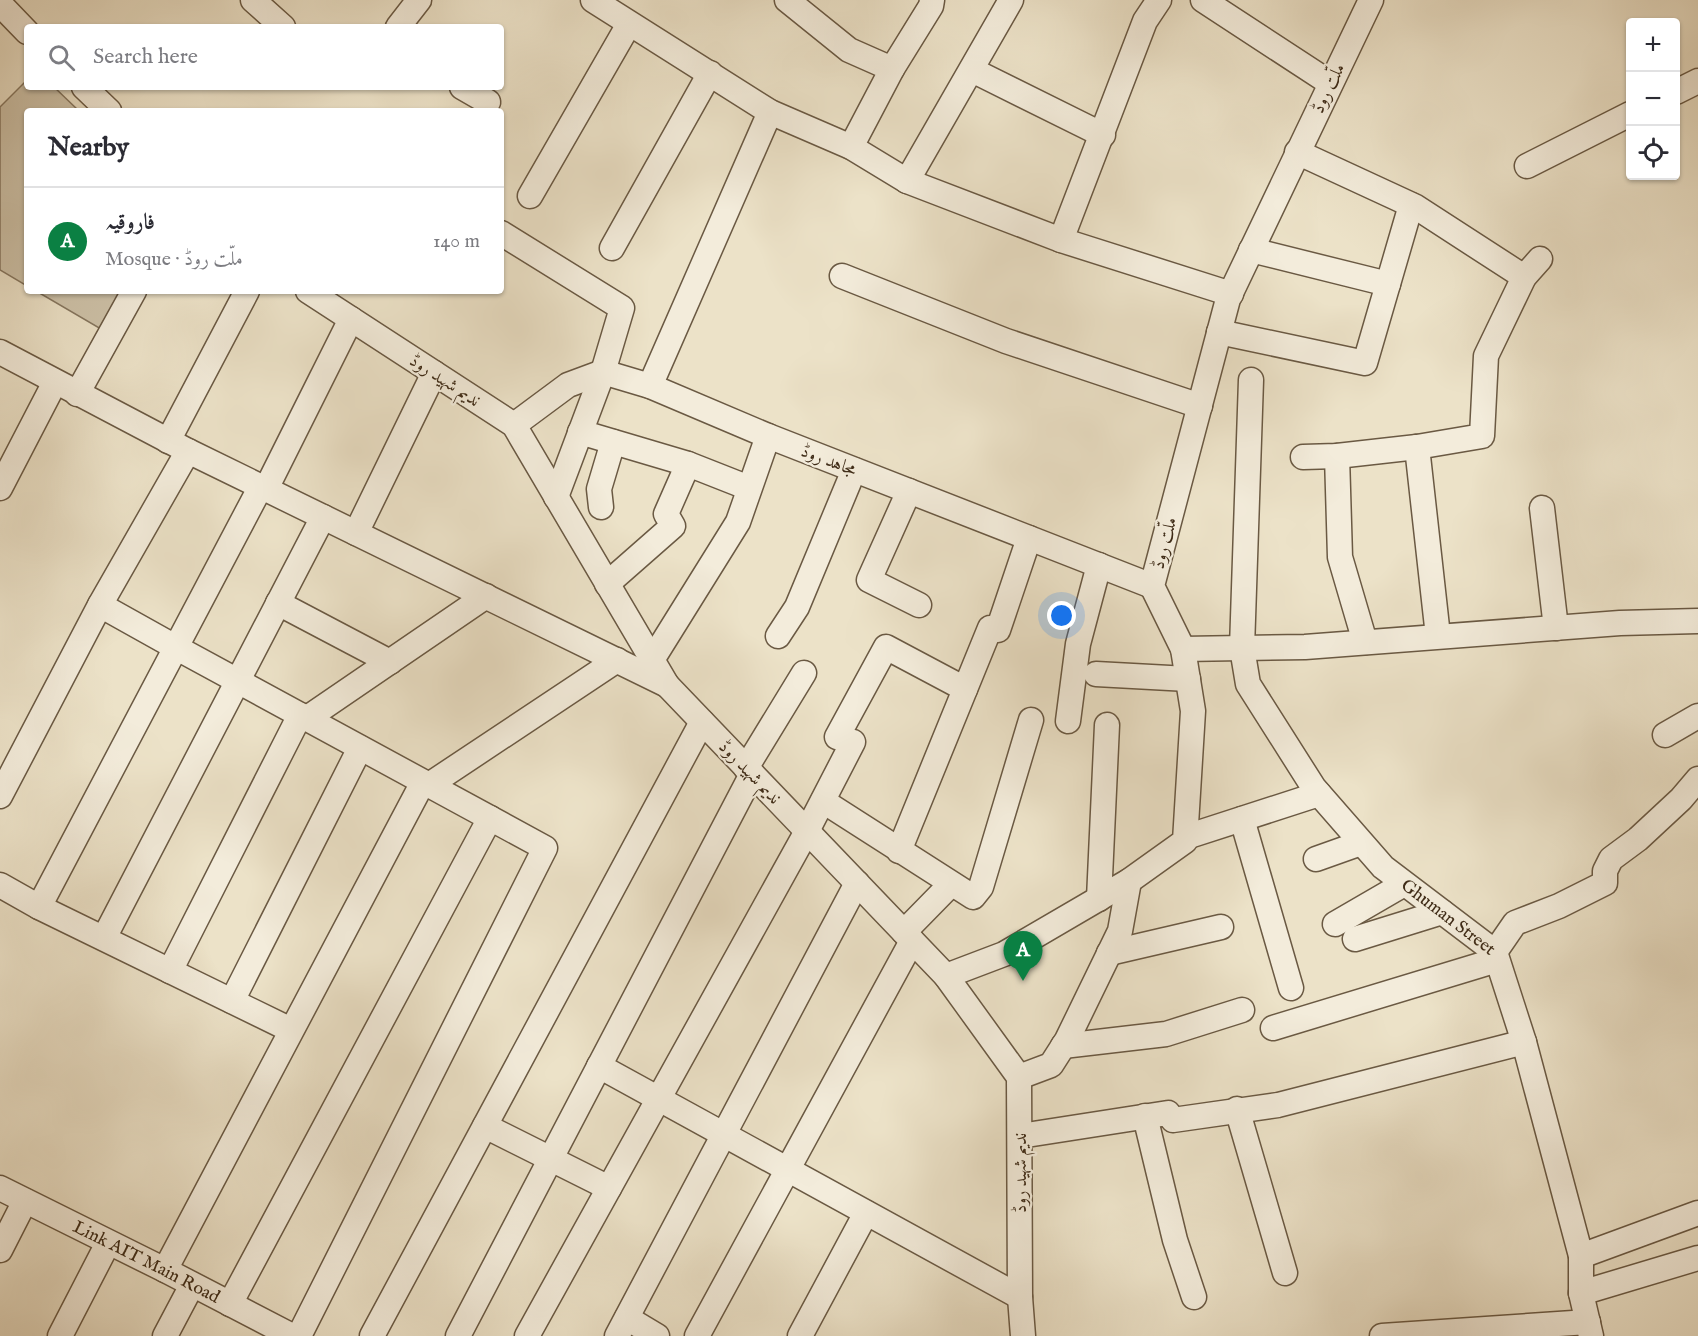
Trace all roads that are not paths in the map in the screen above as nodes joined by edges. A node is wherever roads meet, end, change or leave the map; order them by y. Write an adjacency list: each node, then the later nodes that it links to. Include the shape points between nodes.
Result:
1 (253, 0): 11 (street)
2 (419, 0): 12 (street)
3 (593, 0): 13 (street)
4 (787, 0): 15 (street, via 849,50)
5 (932, 0): 15 (street)
6 (1011, 0): 16 (street)
7 (1159, 0): 27 (street, via 1145,21)
8 (1203, 0): 19 (street)
9 (1371, 0): 19 (street, ملّت روڈ)
10 (0, 4): 14 (street)
11 (280, 24)
12 (400, 24)
13 (629, 24): 17 (street); 32 (street)
14 (24, 29)
15 (892, 69): 28 (street)
16 (972, 70): 27 (street); 31 (street)
17 (710, 73): 25 (street); 36 (street)
18 (1698, 81): 22 (street)
19 (1329, 83): 29 (street, ملّت روڈ)
20 (87, 90): 24 (street)
21 (467, 90): 23 (street)
22 (1680, 90)
23 (488, 102)
24 (106, 108)
25 (770, 112): 28 (street); 53 (street)
26 (1626, 116): 30 (street)
27 (1102, 135): 35 (street)
28 (851, 147): 31 (street)
29 (1297, 152): 33 (street); 37 (street, ملّت روڈ)
30 (1527, 166)
31 (907, 181): 35 (street)
32 (530, 196)
33 (1411, 205): 40 (street); 41 (street)
34 (504, 235): 49 (street, via 622,308)
35 (1061, 240): 45 (street)
36 (612, 248)
37 (1251, 250): 41 (street); 45 (street, ملّت روڈ)
38 (1540, 259): 40 (street)
39 (842, 276): 55 (street, via 1006,341)
40 (1524, 277): 61 (street, via 1486,356 1482,436)
41 (1388, 284): 47 (street, via 1365,363)
42 (132, 294): 54 (street)
43 (246, 294): 60 (street)
44 (314, 294): 46 (street, ندیم شہید روڈ)
45 (1231, 294): 47 (street, ملّت روڈ)
46 (351, 319): 50 (street, ندیم شہید روڈ); 67 (street)
47 (1219, 332): 55 (street, ملّت روڈ)
48 (0, 352): 52 (street)
49 (603, 372): 53 (street, مجاہد روڈ); 56 (street, via 568,385); 57 (street)
50 (434, 373): 56 (street, ندیم شہید روڈ); 74 (street)
51 (1251, 380): 89 (street, Ghuman Street)
52 (56, 382): 54 (street); 66 (street)
53 (650, 386): 58 (street, مجاہد روڈ)
54 (77, 394): 60 (street)
55 (1200, 406): 78 (street, ملّت روڈ)
56 (514, 425): 70 (street, ندیم شہید روڈ)
57 (580, 432): 59 (street); 70 (street)
58 (768, 436): 65 (street, مجاہد روڈ); 68 (street)
59 (613, 442): 64 (street); 71 (street, via 599,489)
60 (178, 446): 67 (street); 81 (street)
61 (1417, 447): 62 (street); 86 (street)
62 (1337, 456): 63 (street); 87 (street, via 1340,557)
63 (1303, 457)
64 (688, 464): 68 (street); 77 (street, via 666,514 673,526)
65 (854, 470): 69 (street, مجاہد روڈ); 85 (street, via 797,607)
66 (0, 488)
67 (263, 488): 73 (street); 88 (street)
68 (749, 488): 92 (street, via 738,522)
69 (909, 491): 75 (street, مجاہد روڈ); 82 (street, via 868,580)
70 (556, 496): 77 (street, ندیم شہید روڈ)
71 (601, 507)
72 (1542, 508): 84 (street)
73 (323, 517): 74 (street); 80 (street)
74 (356, 533): 79 (street)
75 (1029, 538): 76 (street, مجاہد روڈ); 99 (street, via 998,630 990,628)
76 (1100, 565): 78 (street, مجاہد روڈ); 103 (street, via 1078,644)
77 (607, 584): 92 (street, ندیم شہید روڈ)
78 (1152, 586): 90 (street, ملّت روڈ)
79 (486, 597): 91 (street); 93 (street)
80 (278, 603): 93 (street); 97 (street)
81 (100, 605): 88 (street); 111 (street)
82 (918, 605)
83 (1698, 621): 84 (street)
84 (1556, 628): 86 (street)
85 (778, 636)
86 (1438, 636): 87 (street)
87 (1365, 642): 89 (street)
88 (177, 648): 97 (street); 127 (street)
89 (1242, 648): 90 (street); 112 (street, Ghuman Street, via 1248,684)
90 (1183, 649): 96 (street, ملّت روڈ)
91 (616, 660): 98 (street); 110 (street)
92 (652, 660): 98 (street, ندیم شہید روڈ)
93 (390, 662): 101 (street)
94 (804, 674): 108 (street)
95 (1096, 674): 96 (street)
96 (1188, 678): 117 (street, ملّت روڈ, via 1193,711)
97 (238, 681): 101 (street); 132 (street)
98 (667, 685): 104 (street, ندیم شہید روڈ)
99 (965, 689): 113 (street, via 885,647 837,736 853,742); 119 (street)
100 (1698, 716): 106 (street)
101 (303, 717): 107 (street); 136 (street)
102 (1031, 720): 123 (street, via 981,887 973,897)
103 (1068, 721)
104 (702, 722): 108 (street, ندیم شہید روڈ); 150 (street)
105 (1107, 725): 126 (street)
106 (1665, 735)
107 (360, 748): 110 (street); 139 (street)
108 (749, 771): 116 (street, ندیم شہید روڈ); 145 (street)
109 (1698, 778): 135 (street, via 1681,800 1611,859 1605,883 1515,923)
110 (426, 784): 114 (street); 142 (street)
111 (1, 790)
112 (1319, 794): 115 (street); 118 (street, Ghuman Street)
113 (823, 801): 116 (street); 119 (street)
114 (490, 818): 170 (street); 177 (street, via 545,848)
115 (1242, 819): 117 (street); 138 (street)
116 (807, 831): 122 (street, ندیم شہید روڈ); 147 (street)
117 (1186, 837): 121 (street)
118 (1361, 843): 120 (street); 124 (street, Ghuman Street)
119 (898, 851): 123 (street)
120 (1316, 860)
121 (1129, 881): 126 (street); 134 (street, via 1120,931)
122 (857, 883): 131 (street, ندیم شہید روڈ); 151 (street)
123 (951, 884): 131 (street)
124 (1404, 884): 128 (street, Ghuman Street); 129 (street)
125 (0, 885): 127 (street)
126 (1099, 898): 137 (street, via 1004,954)
127 (39, 907): 132 (street)
128 (1442, 912): 133 (street); 135 (street, Ghuman Street)
129 (1335, 924)
130 (1221, 927): 134 (street)
131 (908, 937): 137 (street, ندیم شہید روڈ); 154 (street)
132 (104, 938): 136 (street)
133 (1355, 939)
134 (1109, 953): 144 (street)
135 (1496, 956): 141 (street); 143 (street, Ghuman Street)
136 (170, 971): 139 (street)
137 (946, 976): 146 (street, ندیم شہید روڈ)
138 (1291, 988)
139 (232, 1001): 142 (street)
140 (1242, 1010): 144 (street, via 1166,1034)
141 (1273, 1028)
142 (291, 1030): 164 (street)
143 (1524, 1042): 148 (street, via 1278,1105); 162 (street, Ghuman Street)
144 (1063, 1046): 146 (street, via 1051,1065)
145 (599, 1066): 147 (street); 153 (street)
146 (1019, 1077): 152 (street, ندیم شہید روڈ)
147 (659, 1098): 151 (street); 156 (street)
148 (1237, 1109): 149 (street, via 1173,1120 1168,1113); 165 (street)
149 (1145, 1116): 152 (street); 169 (street)
150 (485, 1125): 153 (street); 178 (street)
151 (724, 1134): 154 (street); 171 (street)
152 (1020, 1136): 168 (street, ندیم شہید روڈ)
153 (551, 1159): 156 (street); 179 (street)
154 (788, 1169): 158 (street); 182 (street)
155 (0, 1188): 157 (street, Link AIT Main Road)
156 (609, 1188): 180 (street)
157 (25, 1201): 160 (street, Link AIT Main Road); 161 (street)
158 (866, 1213): 168 (street); 183 (street)
159 (1698, 1213): 162 (street)
160 (108, 1243): 164 (street, Link AIT Main Road); 174 (street)
161 (0, 1250)
162 (1581, 1256): 167 (street, Ghuman Street)
163 (1698, 1258): 167 (street)
164 (165, 1270): 166 (street, Link AIT Main Road)
165 (1285, 1273)
166 (192, 1285): 170 (street, Link AIT Main Road); 175 (street)
167 (1581, 1293): 172 (street, Ghuman Street)
168 (1020, 1297): 184 (street, ندیم شہید روڈ)
169 (1194, 1297)
170 (230, 1304): 176 (street, Link AIT Main Road)
171 (622, 1327): 181 (street)
172 (1590, 1329): 173 (street)
173 (1456, 1334): 185 (street)
174 (60, 1336)
175 (165, 1336)
176 (291, 1336)
177 (299, 1336)
178 (372, 1336)
179 (458, 1336)
180 (527, 1336)
181 (657, 1336)
182 (697, 1336)
183 (800, 1336)
184 (1023, 1336)
185 (1382, 1336)

